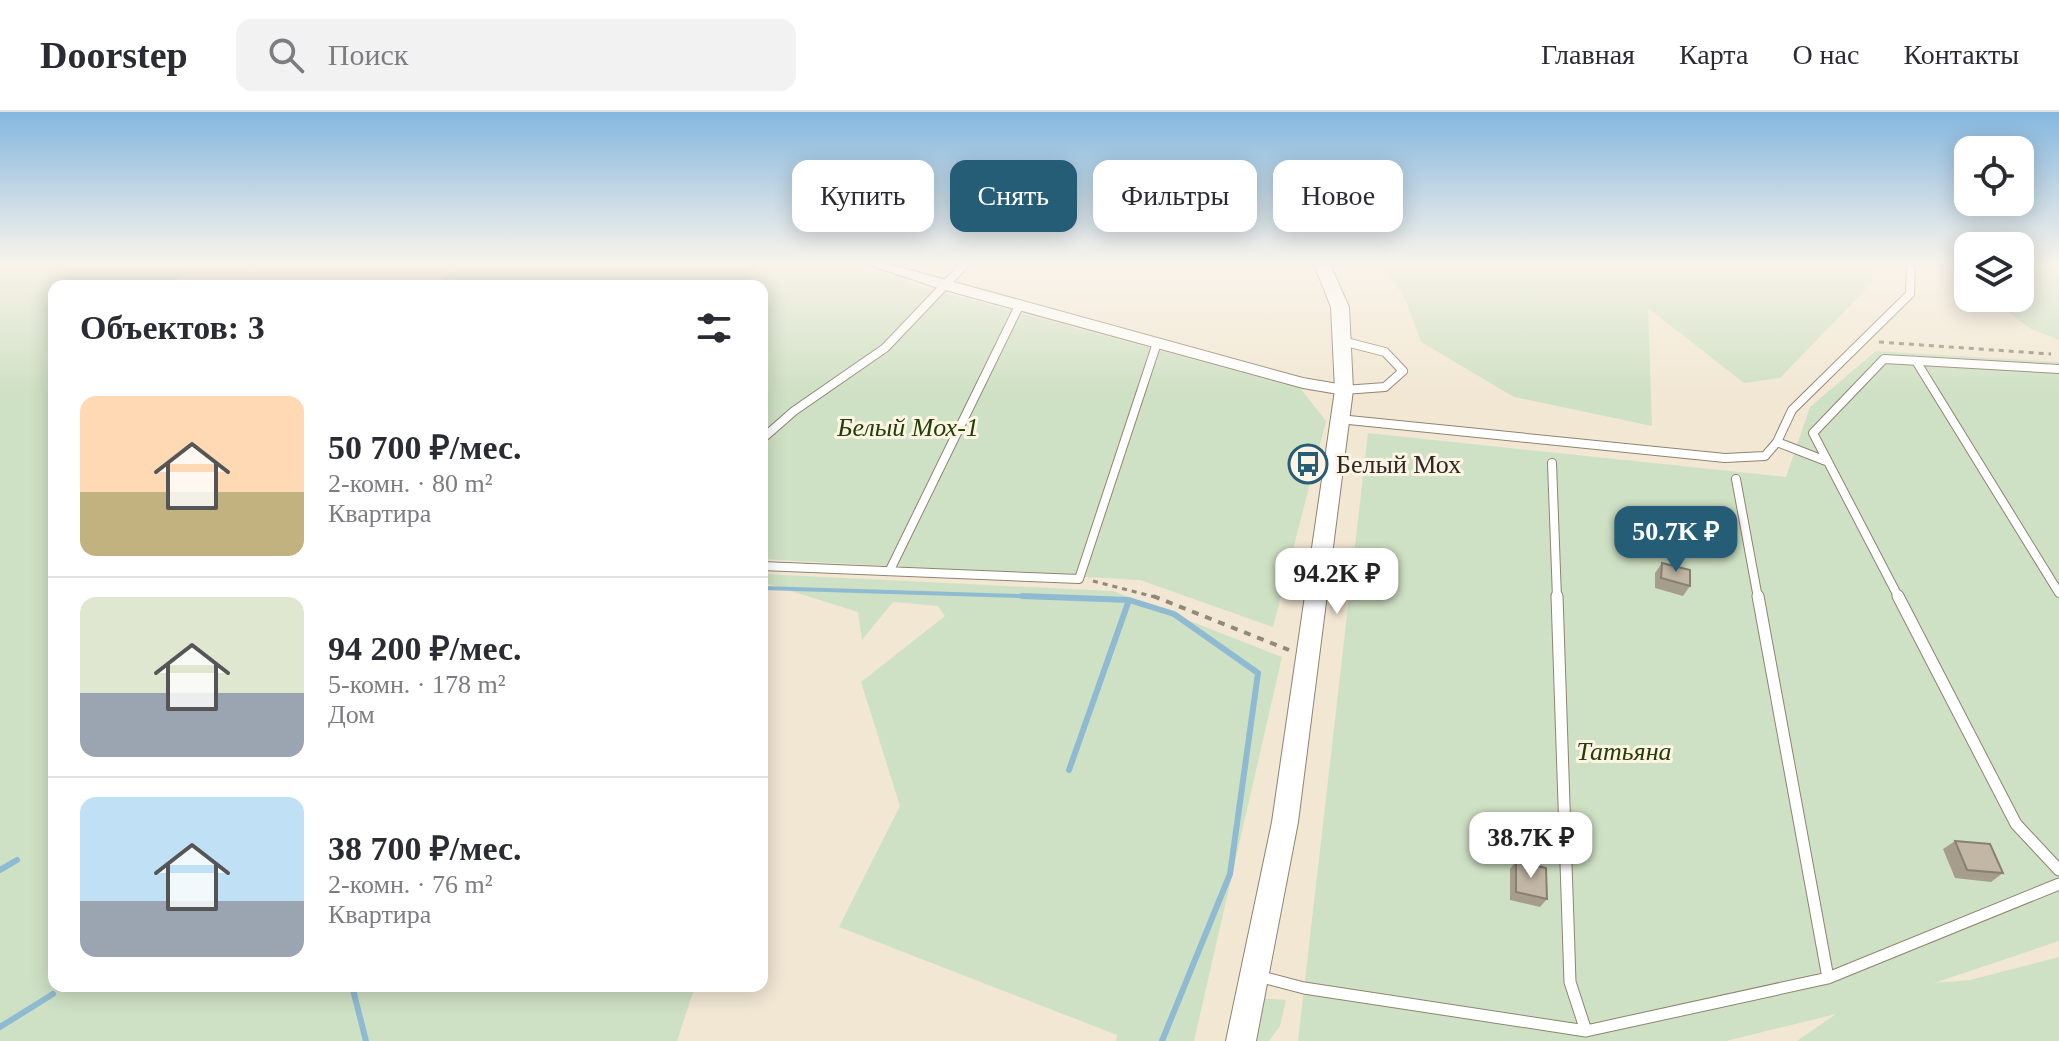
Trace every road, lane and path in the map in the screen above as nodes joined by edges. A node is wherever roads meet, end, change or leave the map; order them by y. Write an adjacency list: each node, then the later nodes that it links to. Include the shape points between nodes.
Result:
1 (924, 305): 13 (lane, via 885,348)
2 (1339, 305): 5 (street)
3 (1900, 305): 7 (lane)
4 (1019, 306): 6 (street); 19 (lane)
5 (1342, 341): 11 (street); 11 (lane, via 1385,352 1403,371 1387,386)
6 (1157, 343): 11 (street); 20 (lane)
7 (1860, 343): 8 (path, via 1919,342); 14 (lane, via 1792,410)
8 (2059, 355)
9 (1916, 361): 10 (lane); 15 (lane, via 1884,359 1829,413 1813,433); 21 (lane)
10 (2059, 369)
11 (1344, 390): 12 (street)
12 (1339, 419): 14 (lane, via 1725,458 1765,456); 22 (street)
13 (768, 434)
14 (1777, 442): 15 (lane)
15 (1826, 461): 23 (lane, via 2016,824)
16 (1552, 463): 27 (lane, via 1570,982)
17 (1736, 479): 26 (lane)
18 (768, 566): 19 (lane)
19 (890, 570): 20 (lane)
20 (1079, 579): 22 (path, via 1191,610)
21 (2059, 593)
22 (1308, 657): 25 (street, via 1285,822)
23 (2059, 870)
24 (2059, 884): 26 (lane)
25 (1254, 975): 27 (lane, via 1304,988); 28 (street)
26 (1828, 978): 27 (lane)
27 (1586, 1031)
28 (1241, 1041)

